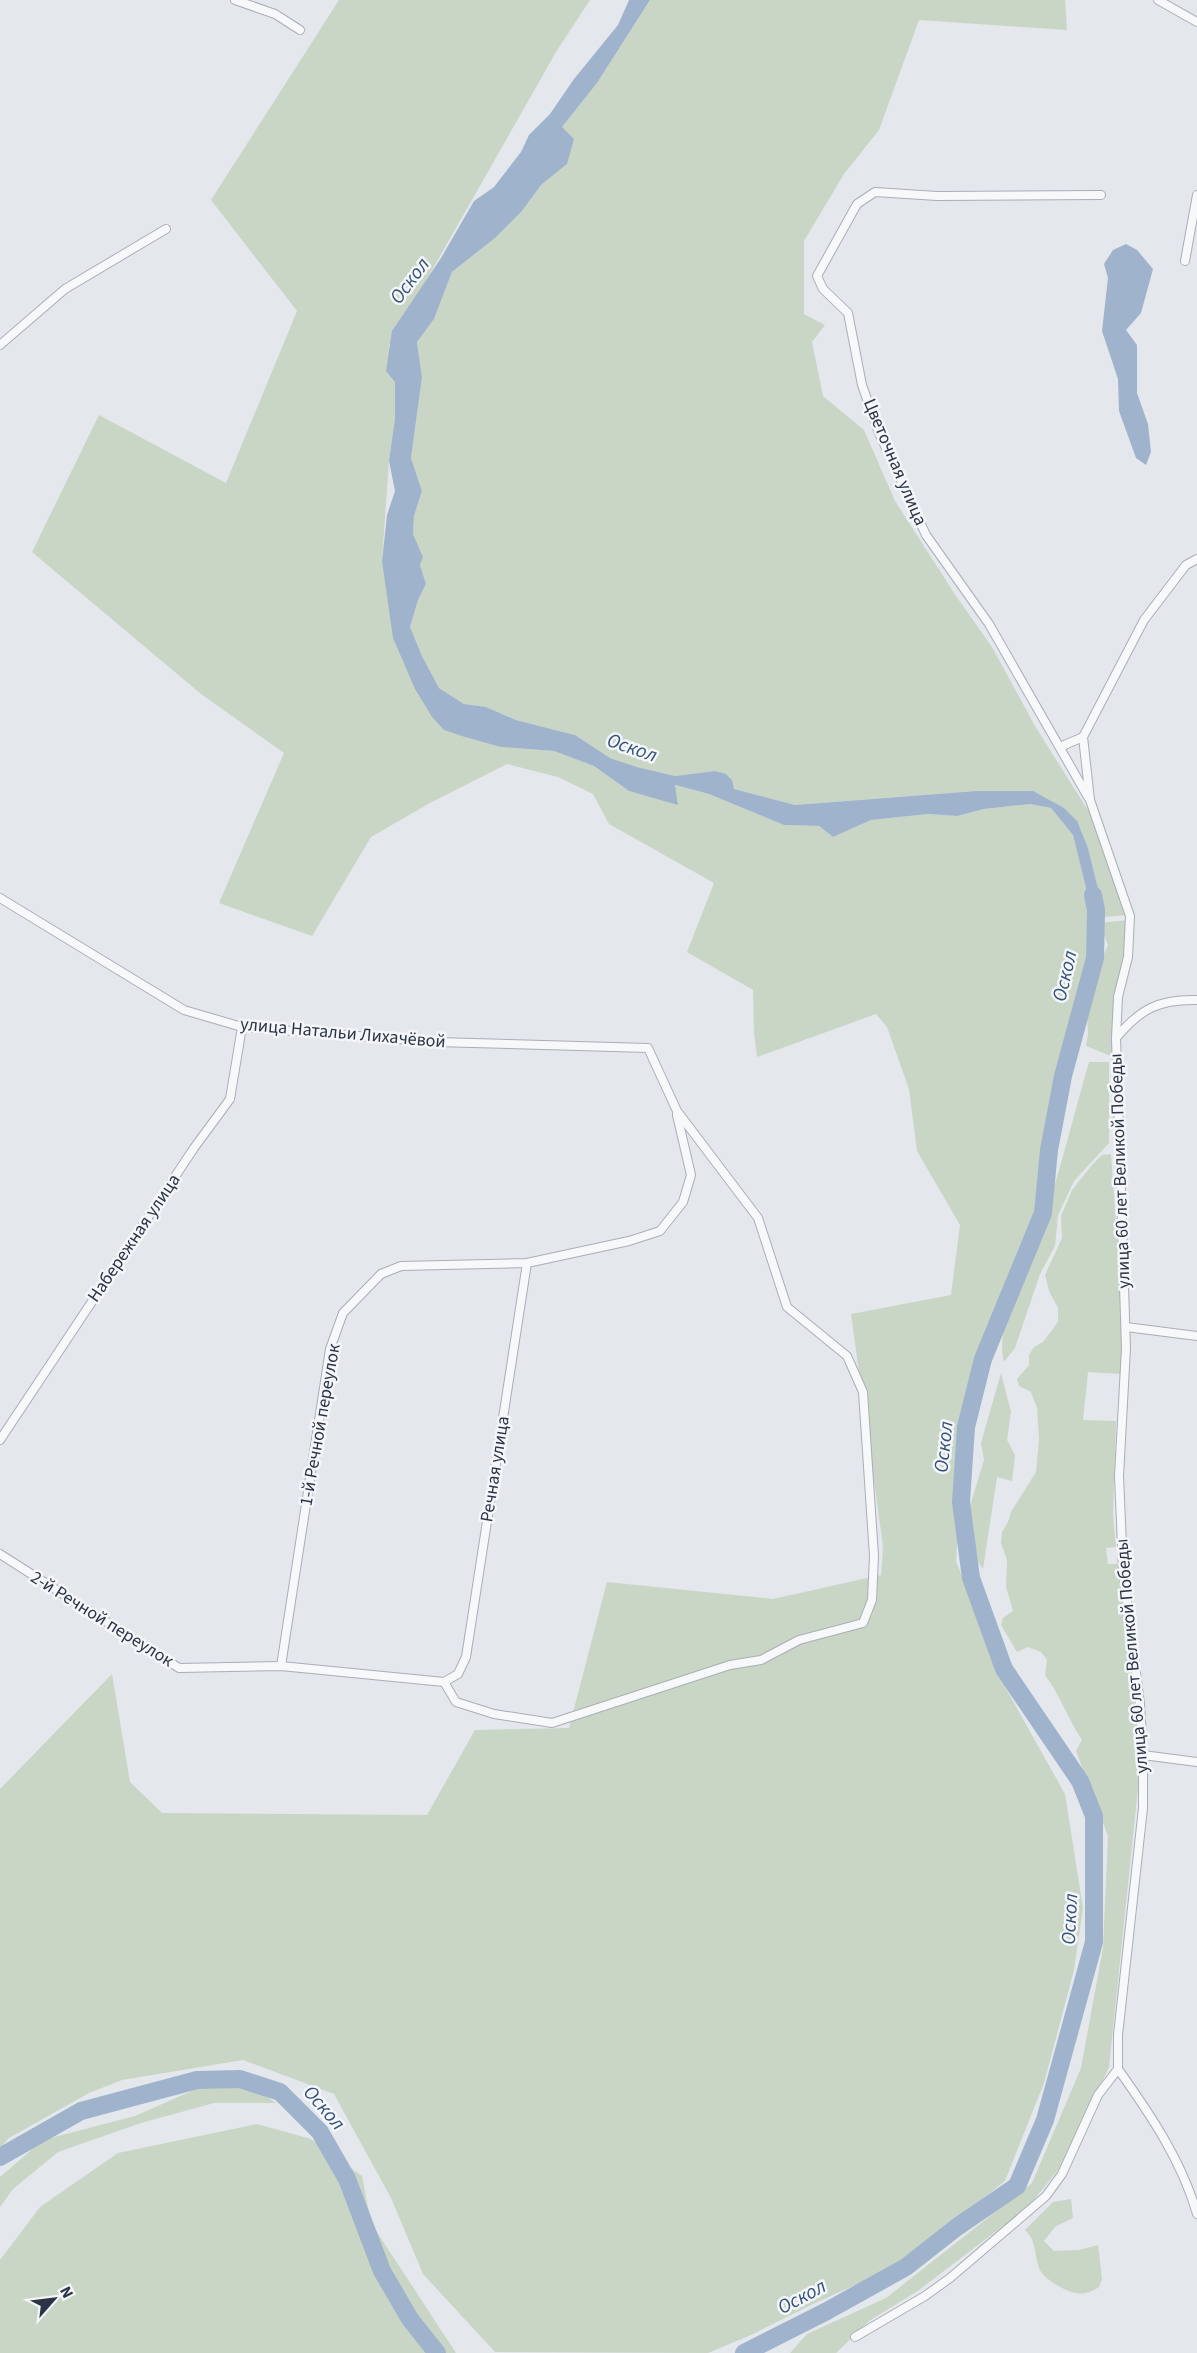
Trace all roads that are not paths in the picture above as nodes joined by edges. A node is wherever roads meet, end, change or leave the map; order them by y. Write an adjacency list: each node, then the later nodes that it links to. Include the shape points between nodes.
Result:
1 (235, 0): 4 (street, via 275,14)
2 (1158, 0): 3 (street)
3 (1197, 22)
4 (300, 30)
5 (1101, 195): 12 (street, Цветочная улица, via 937,196 875,192 857,204 817,276 823,289 848,313 862,385 879,433 926,535 989,624)
6 (1197, 195): 8 (street)
7 (166, 230): 9 (street, via 64,289)
8 (1185, 261)
9 (0, 345)
10 (1197, 559): 11 (street, via 1185,565 1144,620)
11 (1083, 737): 12 (street); 13 (street, улица 60 лет Великой Победы)
12 (1060, 747): 13 (street, Цветочная улица)
13 (1090, 800): 17 (street, улица 60 лет Великой Победы, via 1130,916)
14 (0, 898): 16 (street, улица Натальи Лихачёвой, via 184,1010)
15 (1197, 1000): 17 (street, улица 60 лет Великой Победы, via 1176,999 1148,1008)
16 (242, 1027): 18 (street, улица Натальи Лихачёвой, via 436,1042 648,1048); 22 (street, Набережная улица, via 231,1099 194,1148)
17 (1116, 1038): 20 (street, улица 60 лет Великой Победы)
18 (677, 1111): 19 (street, 1-й Речной переулок, via 691,1175 683,1202 660,1231); 25 (street, via 758,1218 788,1307 847,1356 863,1392 874,1556 872,1599 863,1623 799,1640 761,1660 730,1665 552,1723 494,1714 456,1702)
19 (527, 1263): 24 (street, 1-й Речной переулок, via 401,1266 381,1274 343,1313 330,1349); 25 (street, Речная улица, via 466,1657 458,1674)
20 (1126, 1327): 21 (street); 26 (street, улица 60 лет Великой Победы, via 1119,1476 1123,1569)
21 (1197, 1336)
22 (0, 1440)
23 (0, 1554): 24 (street, 2-й Речной переулок, via 179,1668)
24 (281, 1666): 25 (street, 2-й Речной переулок)
25 (444, 1682)
26 (1143, 1755): 27 (street); 28 (street, улица 60 лет Великой Победы, via 1143,1808 1118,2035)
27 (1197, 1762)
28 (1118, 2068): 29 (street, via 1154,2120); 31 (street, via 1098,2095 1062,2174 1046,2196 950,2278)
29 (1194, 2190): 30 (street)
30 (1197, 2214)
31 (855, 2337)

